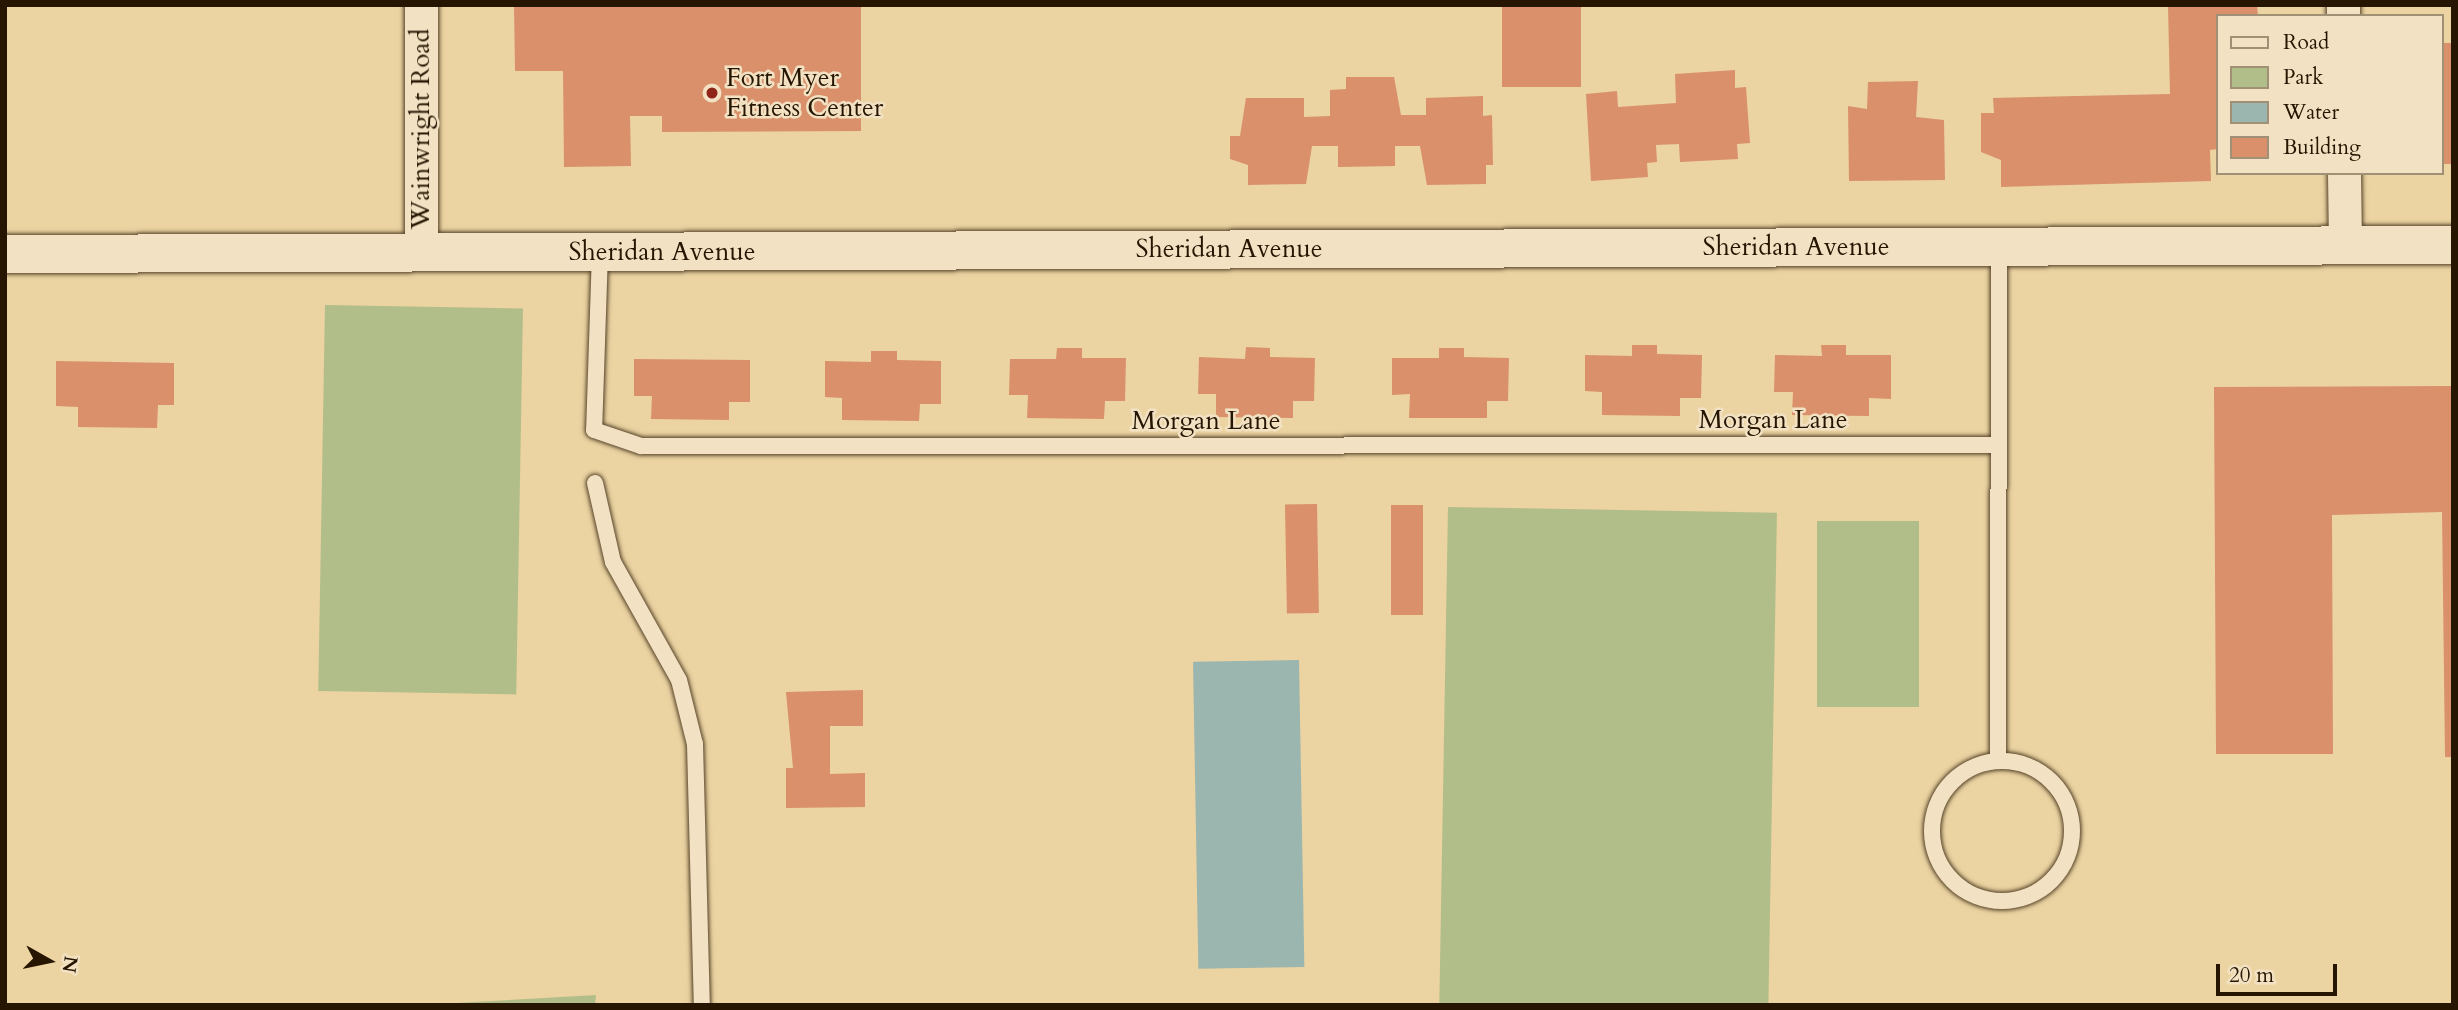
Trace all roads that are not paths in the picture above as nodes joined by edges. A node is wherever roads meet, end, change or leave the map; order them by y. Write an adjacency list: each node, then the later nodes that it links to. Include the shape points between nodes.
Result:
1 (421, 5): 7 (street, Wainwright Road)
2 (2344, 175): 3 (street)
3 (2345, 245): 4 (street, Sheridan Avenue); 5 (street, Sheridan Avenue)
4 (2453, 245)
5 (1998, 246): 6 (street, Sheridan Avenue); 9 (lane)
6 (600, 252): 7 (street, Sheridan Avenue); 9 (lane, Morgan Lane, via 594,430 642,446)
7 (421, 253): 8 (street, Sheridan Avenue)
8 (5, 254)
9 (1998, 445): 11 (lane)
10 (595, 483): 12 (lane, via 613,562 679,680 695,744)
11 (1998, 760): 11 (lane, via 1978,764 1944,790 1931,830 1944,873 1981,899 2004,902 2046,886 2062,869 2073,829 2056,786 2040,771)
12 (702, 1005)

